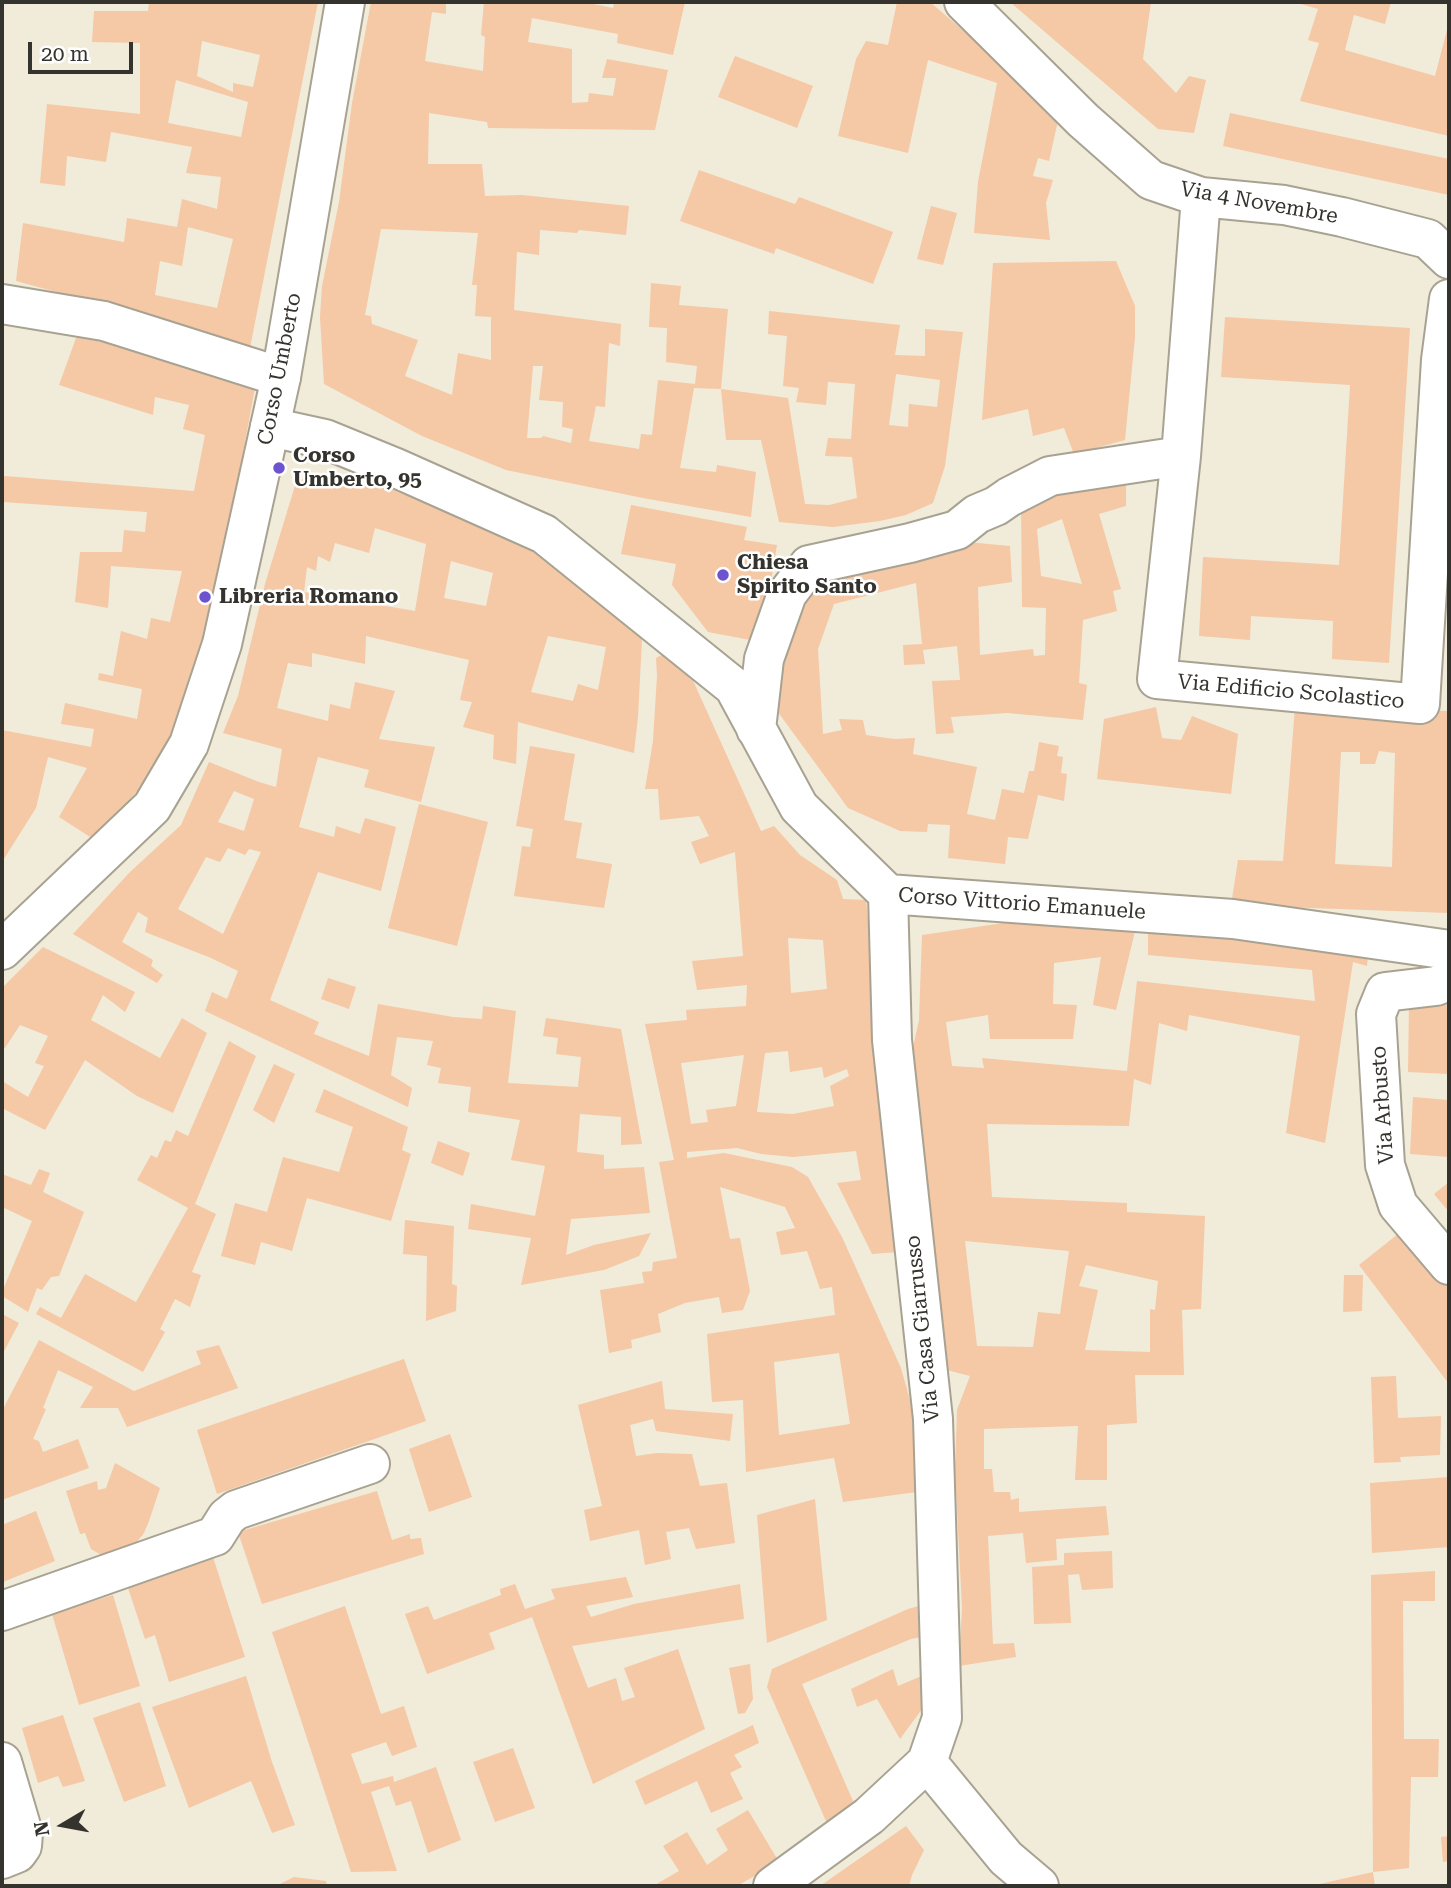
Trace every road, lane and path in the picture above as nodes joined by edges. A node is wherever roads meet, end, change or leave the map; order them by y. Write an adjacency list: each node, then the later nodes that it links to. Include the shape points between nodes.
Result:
1 (345, 2): 7 (street, Corso Umberto)
2 (964, 2): 3 (street, Via 4 Novembre, via 1151,180)
3 (1201, 197): 4 (street, Via 4 Novembre, via 1284,205 1367,223 1429,239); 9 (street, Via Edificio Scolastico)
4 (1449, 259)
5 (1449, 299): 9 (street, Via Edificio Scolastico, via 1441,360 1420,704 1157,679)
6 (2, 304): 7 (street, via 104,321)
7 (281, 377): 8 (street, Corso Umberto)
8 (270, 427): 10 (street, Corso Vittorio Emanuele, via 325,439 544,534 734,687); 12 (street, Corso Umberto, via 222,644 189,744 152,807)
9 (1181, 456): 10 (street, via 1050,476 957,530 809,565 787,594 764,659)
10 (756, 729): 11 (street, Corso Vittorio Emanuele, via 799,807)
11 (888, 894): 13 (street, Corso Vittorio Emanuele, via 1233,919); 19 (street, Via Casa Giarrusso, via 892,1040 933,1419 942,1718)
12 (2, 950)
13 (1449, 950)
14 (1449, 981): 15 (street, Via Arbusto, via 1385,992 1376,1014 1385,1165 1398,1205)
15 (1449, 1265)
16 (370, 1464): 17 (street, via 236,1510 215,1536)
17 (2, 1611)
18 (2, 1762): 20 (street, via 23,1833 18,1853)
19 (927, 1762): 21 (street, via 869,1816); 22 (street, via 1006,1858)
20 (2, 1859)
21 (773, 1886)
22 (1039, 1886)

